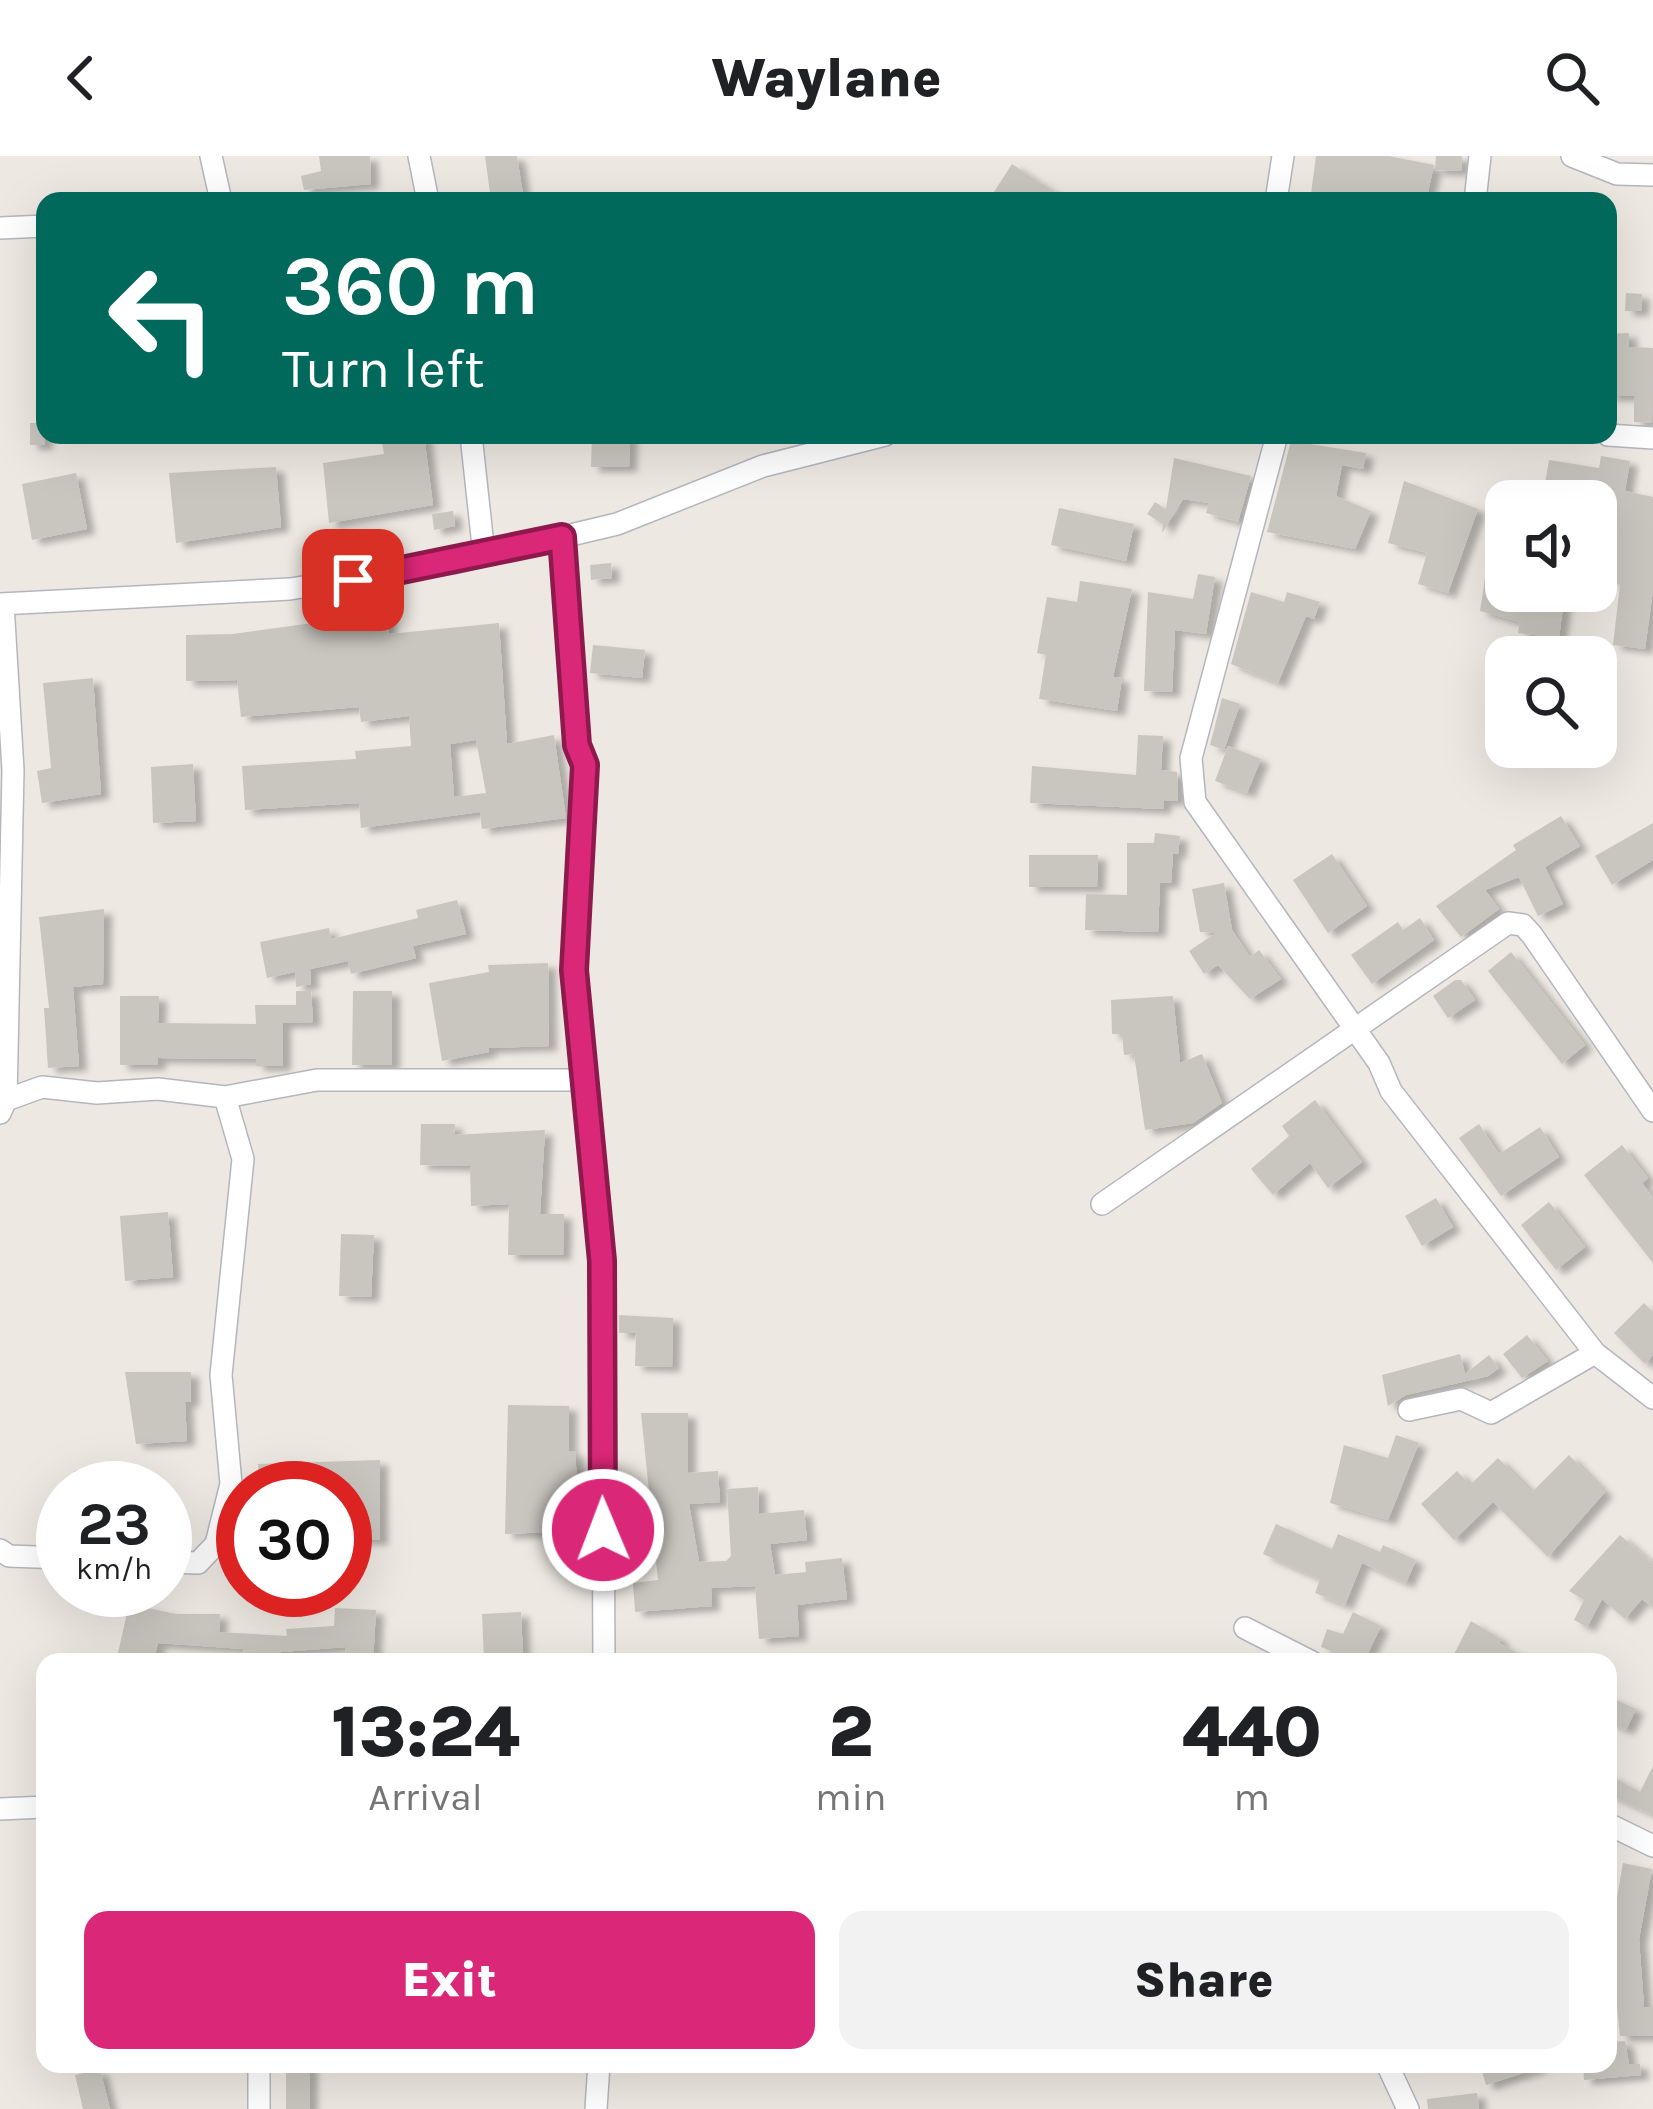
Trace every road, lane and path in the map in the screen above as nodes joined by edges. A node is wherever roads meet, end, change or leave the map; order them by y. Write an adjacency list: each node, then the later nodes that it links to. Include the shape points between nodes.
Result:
1 (211, 156): 7 (street)
2 (419, 156): 8 (street)
3 (1283, 156): 9 (street)
4 (1480, 156): 10 (street)
5 (1572, 156): 6 (street, via 1617,174)
6 (1653, 175)
7 (219, 192)
8 (426, 192)
9 (1277, 192)
10 (1476, 192)
11 (36, 226): 12 (street)
12 (0, 228)
13 (1617, 436): 14 (street)
14 (1653, 438)
15 (472, 444): 19 (street)
16 (848, 444): 18 (street)
17 (1275, 444): 21 (street, via 1190,758 1191,782 1227,852)
18 (562, 537): 19 (street); 22 (street, via 585,765 574,911)
19 (484, 555): 20 (street, via 290,589)
20 (1, 604): 24 (street, via 14,770)
21 (1353, 1026): 25 (street, via 1482,937 1508,923 1523,925); 26 (street); 27 (street, via 1391,1091)
22 (582, 1080): 23 (street, via 317,1080); 34 (street, via 602,1261)
23 (225, 1096): 24 (street, via 42,1087); 32 (street, via 243,1160 221,1375 231,1484 216,1544)
24 (3, 1106)
25 (1653, 1111)
26 (1102, 1204)
27 (1595, 1353): 28 (street); 29 (street, via 1491,1413 1460,1399)
28 (1653, 1398)
29 (1409, 1410)
30 (3, 1556): 31 (street)
31 (36, 1557)
32 (192, 1563)
33 (1245, 1628): 35 (street)
34 (604, 1653)
35 (1294, 1653)
36 (36, 1807): 37 (street)
37 (0, 1809)
38 (1617, 1828): 39 (street)
39 (1653, 1846)
40 (259, 2073): 43 (street)
41 (598, 2073): 44 (street)
42 (1391, 2073): 45 (street)
43 (260, 2109)
44 (596, 2109)
45 (1408, 2109)

